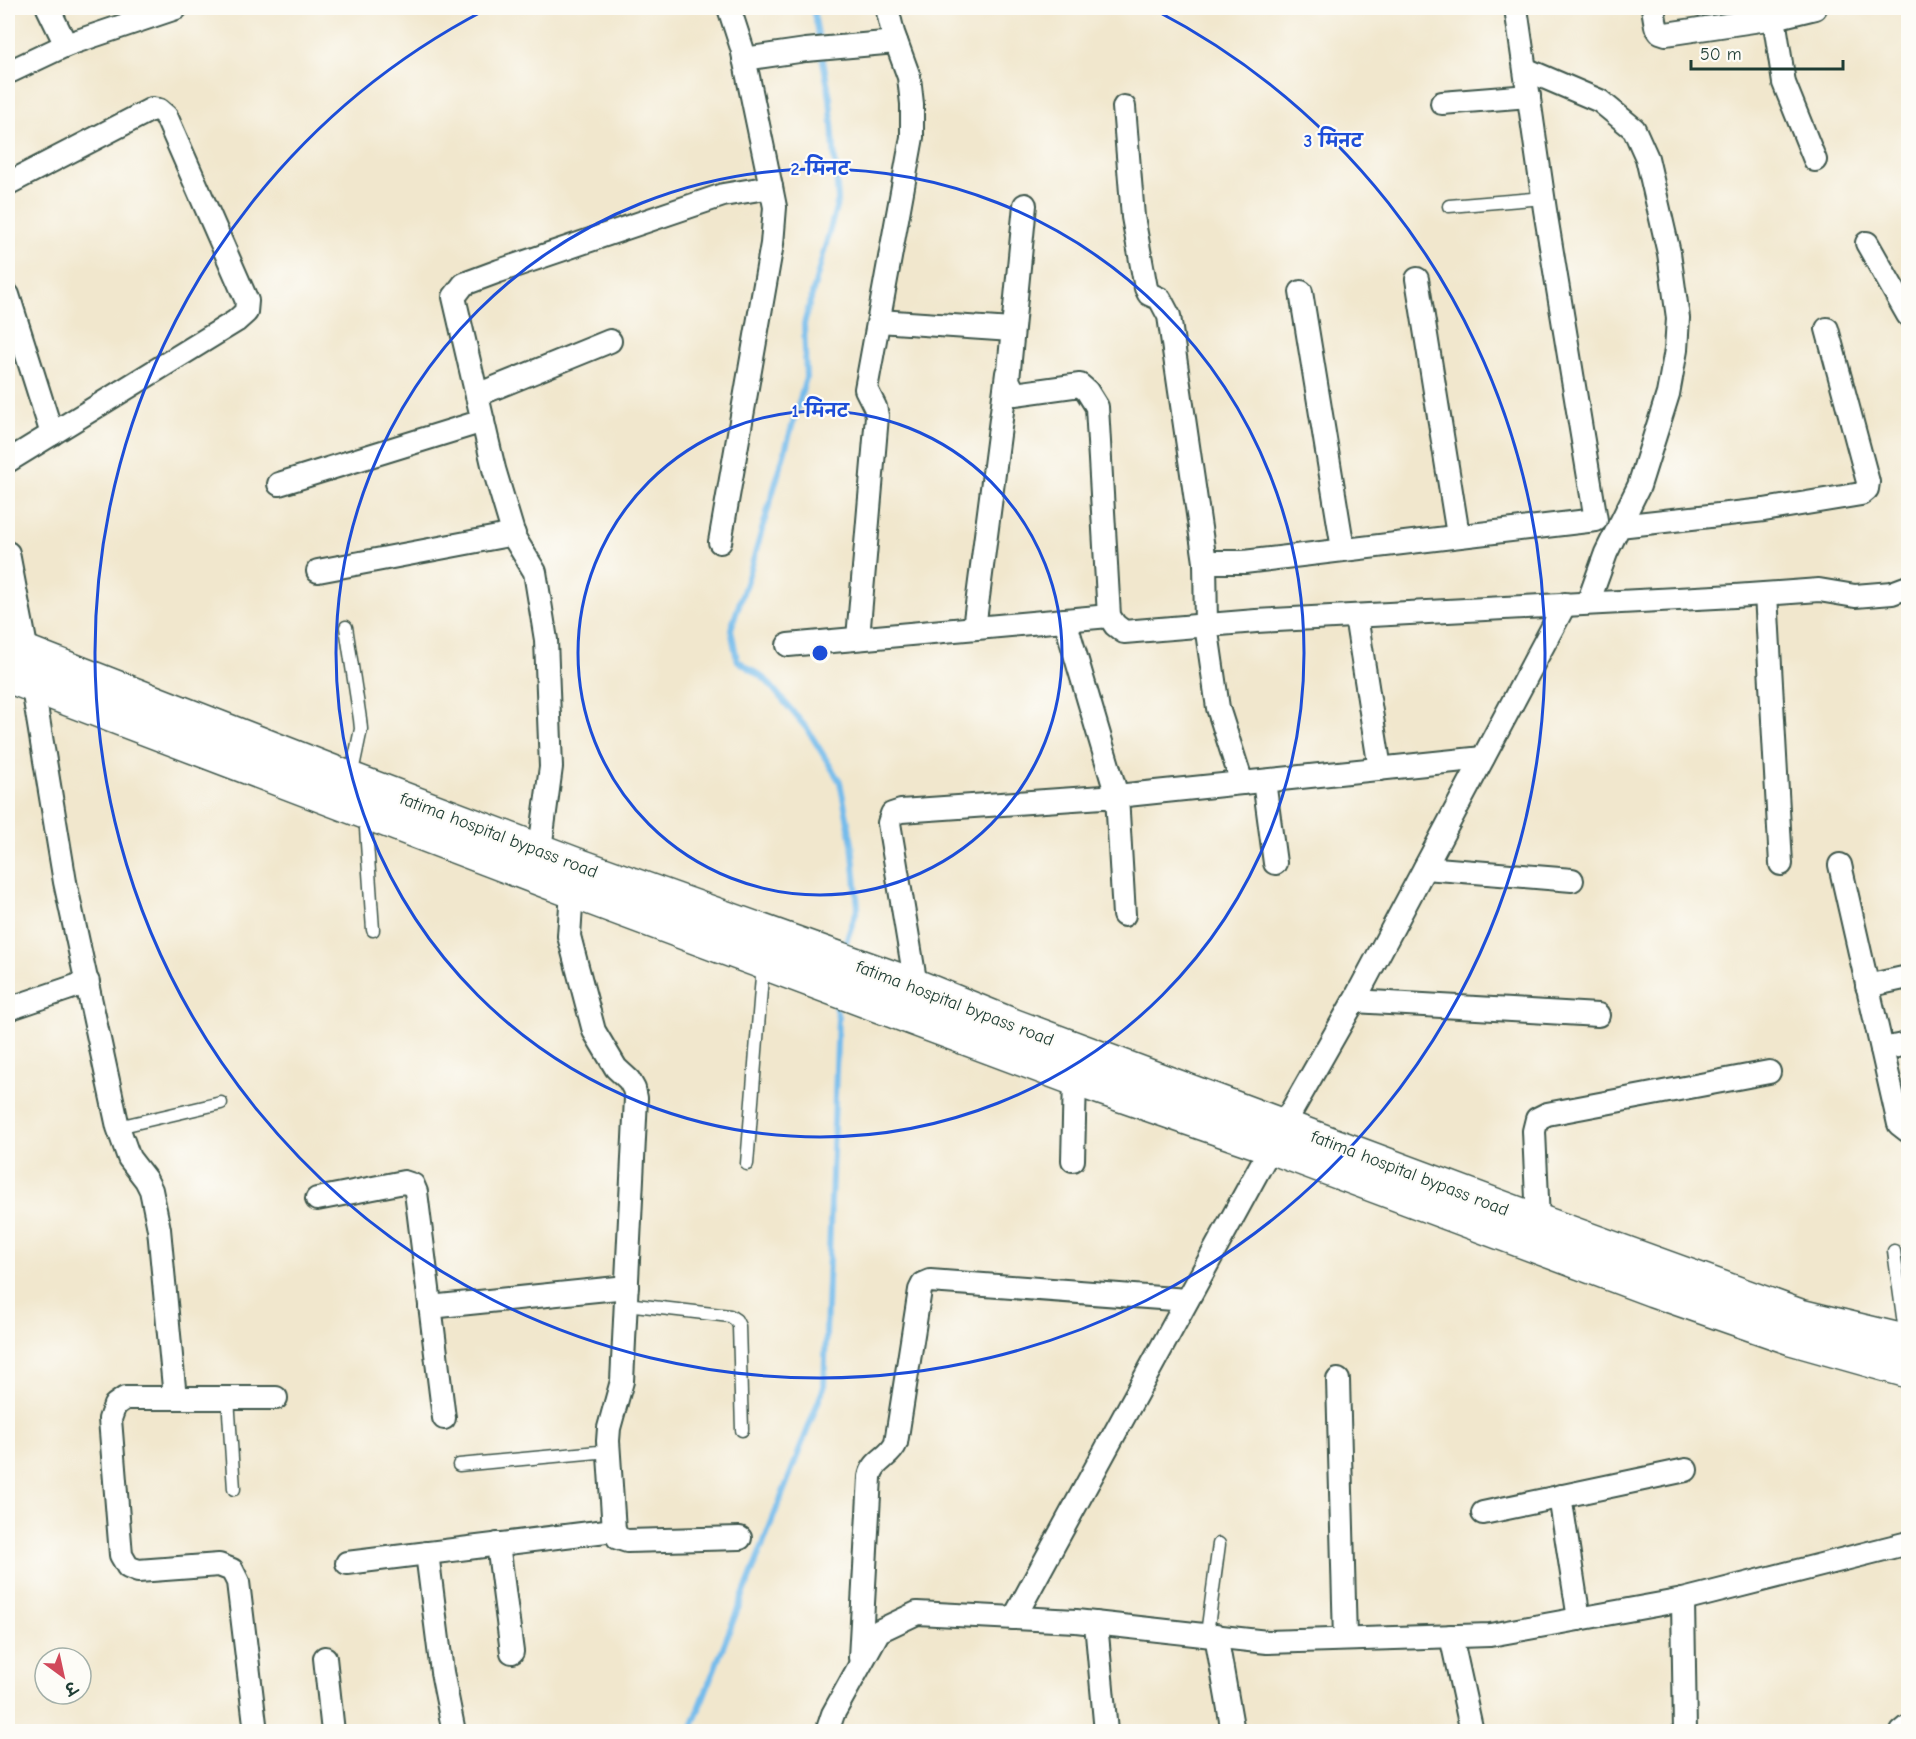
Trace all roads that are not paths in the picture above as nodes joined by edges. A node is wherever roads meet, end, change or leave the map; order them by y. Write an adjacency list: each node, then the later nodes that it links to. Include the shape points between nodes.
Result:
1 (48, 8): 10 (street)
2 (176, 8): 10 (street)
3 (729, 8): 11 (street)
4 (886, 8): 9 (street)
5 (1516, 8): 12 (street)
6 (1653, 8): 8 (street, via 1656,26 1666,34)
7 (1815, 8): 8 (street)
8 (1774, 18): 17 (street, via 1784,82)
9 (896, 42): 11 (street); 28 (street, via 909,77 912,137)
10 (66, 45): 13 (street)
11 (744, 59): 19 (street)
12 (1525, 69): 14 (street); 39 (street, via 1600,101 1634,129 1647,158 1669,253 1678,318 1676,350 1668,394 1640,486)
13 (8, 70)
14 (1529, 96): 15 (street); 20 (street)
15 (1442, 103)
16 (1124, 107): 45 (street, via 1133,217 1146,288 1160,299 1169,316)
17 (1815, 160)
18 (9, 183): 35 (street, via 152,109 159,110 166,117 247,301 246,312 236,321)
19 (771, 188): 33 (street, via 723,195 464,284 454,297); 42 (street, via 775,207 772,244)
20 (1544, 198): 22 (lane); 38 (street)
21 (1025, 206): 30 (street)
22 (1449, 207)
23 (1867, 243): 27 (street)
24 (1417, 279): 41 (street)
25 (1301, 292): 43 (street)
26 (8, 295): 35 (street)
27 (1908, 315)
28 (879, 321): 30 (street); 57 (street, via 866,389 877,416)
29 (1827, 329): 39 (street, via 1867,489 1861,494 1764,510)
30 (1012, 330): 32 (street)
31 (610, 341): 33 (street)
32 (1008, 369): 51 (street, via 1015,394 1080,385 1097,407); 56 (street)
33 (477, 395): 34 (street)
34 (483, 421): 37 (street); 40 (street)
35 (52, 434): 36 (street)
36 (8, 461)
37 (279, 484)
38 (1596, 520): 39 (street); 41 (street)
39 (1622, 520): 49 (street, via 1605,553)
40 (514, 534): 46 (street); 66 (street, via 535,572 546,640 551,767)
41 (1458, 535): 43 (street)
42 (720, 542)
43 (1343, 549): 45 (street, via 1244,562)
44 (8, 553): 59 (street)
45 (1205, 562): 54 (street)
46 (318, 571)
47 (1908, 587): 48 (street, via 1892,593 1855,596 1819,590)
48 (1766, 594): 49 (street); 68 (street)
49 (1588, 603): 50 (street)
50 (1565, 604): 52 (street); 60 (street)
51 (1109, 616): 53 (street); 54 (street, via 1124,632)
52 (1356, 616): 54 (street); 61 (street)
53 (1065, 620): 56 (street); 64 (street)
54 (1206, 625): 63 (street, via 1218,708)
55 (346, 627): 62 (lane, via 361,729)
56 (974, 628): 57 (street)
57 (858, 639): 58 (street)
58 (788, 645)
59 (18, 665): 62 (highway, fatima hospital bypass road); 65 (highway, fatima hospital bypass road); 77 (street)
60 (1483, 758): 61 (street); 70 (street)
61 (1380, 769): 63 (street)
62 (351, 779): 66 (highway, fatima hospital bypass road)
63 (1253, 782): 64 (street); 67 (street)
64 (1117, 796): 73 (street); 78 (street, via 892,814 889,823)
65 (365, 813): 66 (highway, fatima hospital bypass road); 74 (lane)
66 (535, 862): 72 (highway, fatima hospital bypass road); 78 (highway, fatima hospital bypass road, via 574,864)
67 (1275, 863)
68 (1781, 864)
69 (1840, 865): 79 (street)
70 (1425, 868): 71 (street); 80 (street)
71 (1572, 880)
72 (573, 891): 75 (highway, fatima hospital bypass road); 97 (street, via 569,936 594,1031 616,1068 629,1080 636,1098)
73 (1124, 915)
74 (373, 930)
75 (764, 962): 83 (highway, fatima hospital bypass road); 93 (lane)
76 (1908, 977): 79 (street)
77 (88, 982): 81 (street); 89 (street)
78 (916, 986): 83 (highway, fatima hospital bypass road)
79 (1868, 986): 85 (street)
80 (1354, 1001): 82 (street); 91 (street)
81 (8, 1009)
82 (1598, 1015)
83 (1006, 1038): 87 (highway, fatima hospital bypass road); 91 (highway, fatima hospital bypass road)
84 (1908, 1044): 85 (street)
85 (1882, 1049): 90 (street, via 1899,1124)
86 (1770, 1072): 95 (street, via 1537,1119 1534,1131)
87 (1075, 1078): 91 (highway, fatima hospital bypass road); 92 (street)
88 (221, 1103): 89 (lane)
89 (118, 1127): 102 (street, via 129,1158 151,1190 159,1229)
90 (1908, 1131)
91 (1277, 1136): 95 (highway, fatima hospital bypass road); 98 (street); 100 (highway, fatima hospital bypass road, via 1653,1290 1791,1338)
92 (1073, 1160)
93 (747, 1164)
94 (317, 1200): 99 (street, via 404,1182 413,1185)
95 (1538, 1221): 100 (highway, fatima hospital bypass road)
96 (1894, 1251): 100 (lane)
97 (626, 1296): 99 (street); 106 (lane, via 736,1320); 107 (street, via 622,1381 609,1428)
98 (1187, 1300): 121 (street); 129 (street, via 930,1281 923,1284 896,1443 871,1469)
99 (430, 1307): 105 (street)
100 (1905, 1356)
101 (1338, 1380): 126 (street)
102 (175, 1398): 103 (street); 131 (street, via 125,1398 115,1406 110,1419 121,1555 128,1567 138,1571 219,1565 232,1570 238,1582)
103 (228, 1398): 104 (street); 110 (lane)
104 (276, 1398)
105 (444, 1418)
106 (742, 1430)
107 (609, 1451): 108 (lane); 113 (street)
108 (459, 1465)
109 (1686, 1470): 111 (street)
110 (234, 1489)
111 (1560, 1496): 112 (street); 122 (street)
112 (1483, 1513)
113 (614, 1530): 114 (street, via 618,1538 627,1541); 116 (street)
114 (740, 1538)
115 (1908, 1543): 120 (street)
116 (498, 1544): 118 (street); 127 (street)
117 (1219, 1544): 124 (lane)
118 (427, 1553): 119 (street); 133 (street, via 442,1672)
119 (346, 1563)
120 (1683, 1600): 122 (street); 138 (street)
121 (1014, 1618): 123 (street); 129 (street, via 917,1613 879,1631)
122 (1579, 1619): 125 (street, via 1490,1635)
123 (1096, 1623): 124 (street); 135 (street)
124 (1212, 1635): 126 (street, via 1267,1642); 136 (street)
125 (1451, 1636): 126 (street); 137 (street)
126 (1345, 1639)
127 (512, 1652)
128 (325, 1658): 132 (street)
129 (860, 1665): 134 (street)
130 (1908, 1727): 139 (street)
131 (256, 1731)
132 (333, 1731)
133 (454, 1731)
134 (827, 1731)
135 (1106, 1731)
136 (1233, 1731)
137 (1472, 1731)
138 (1685, 1731)
139 (1902, 1731)

